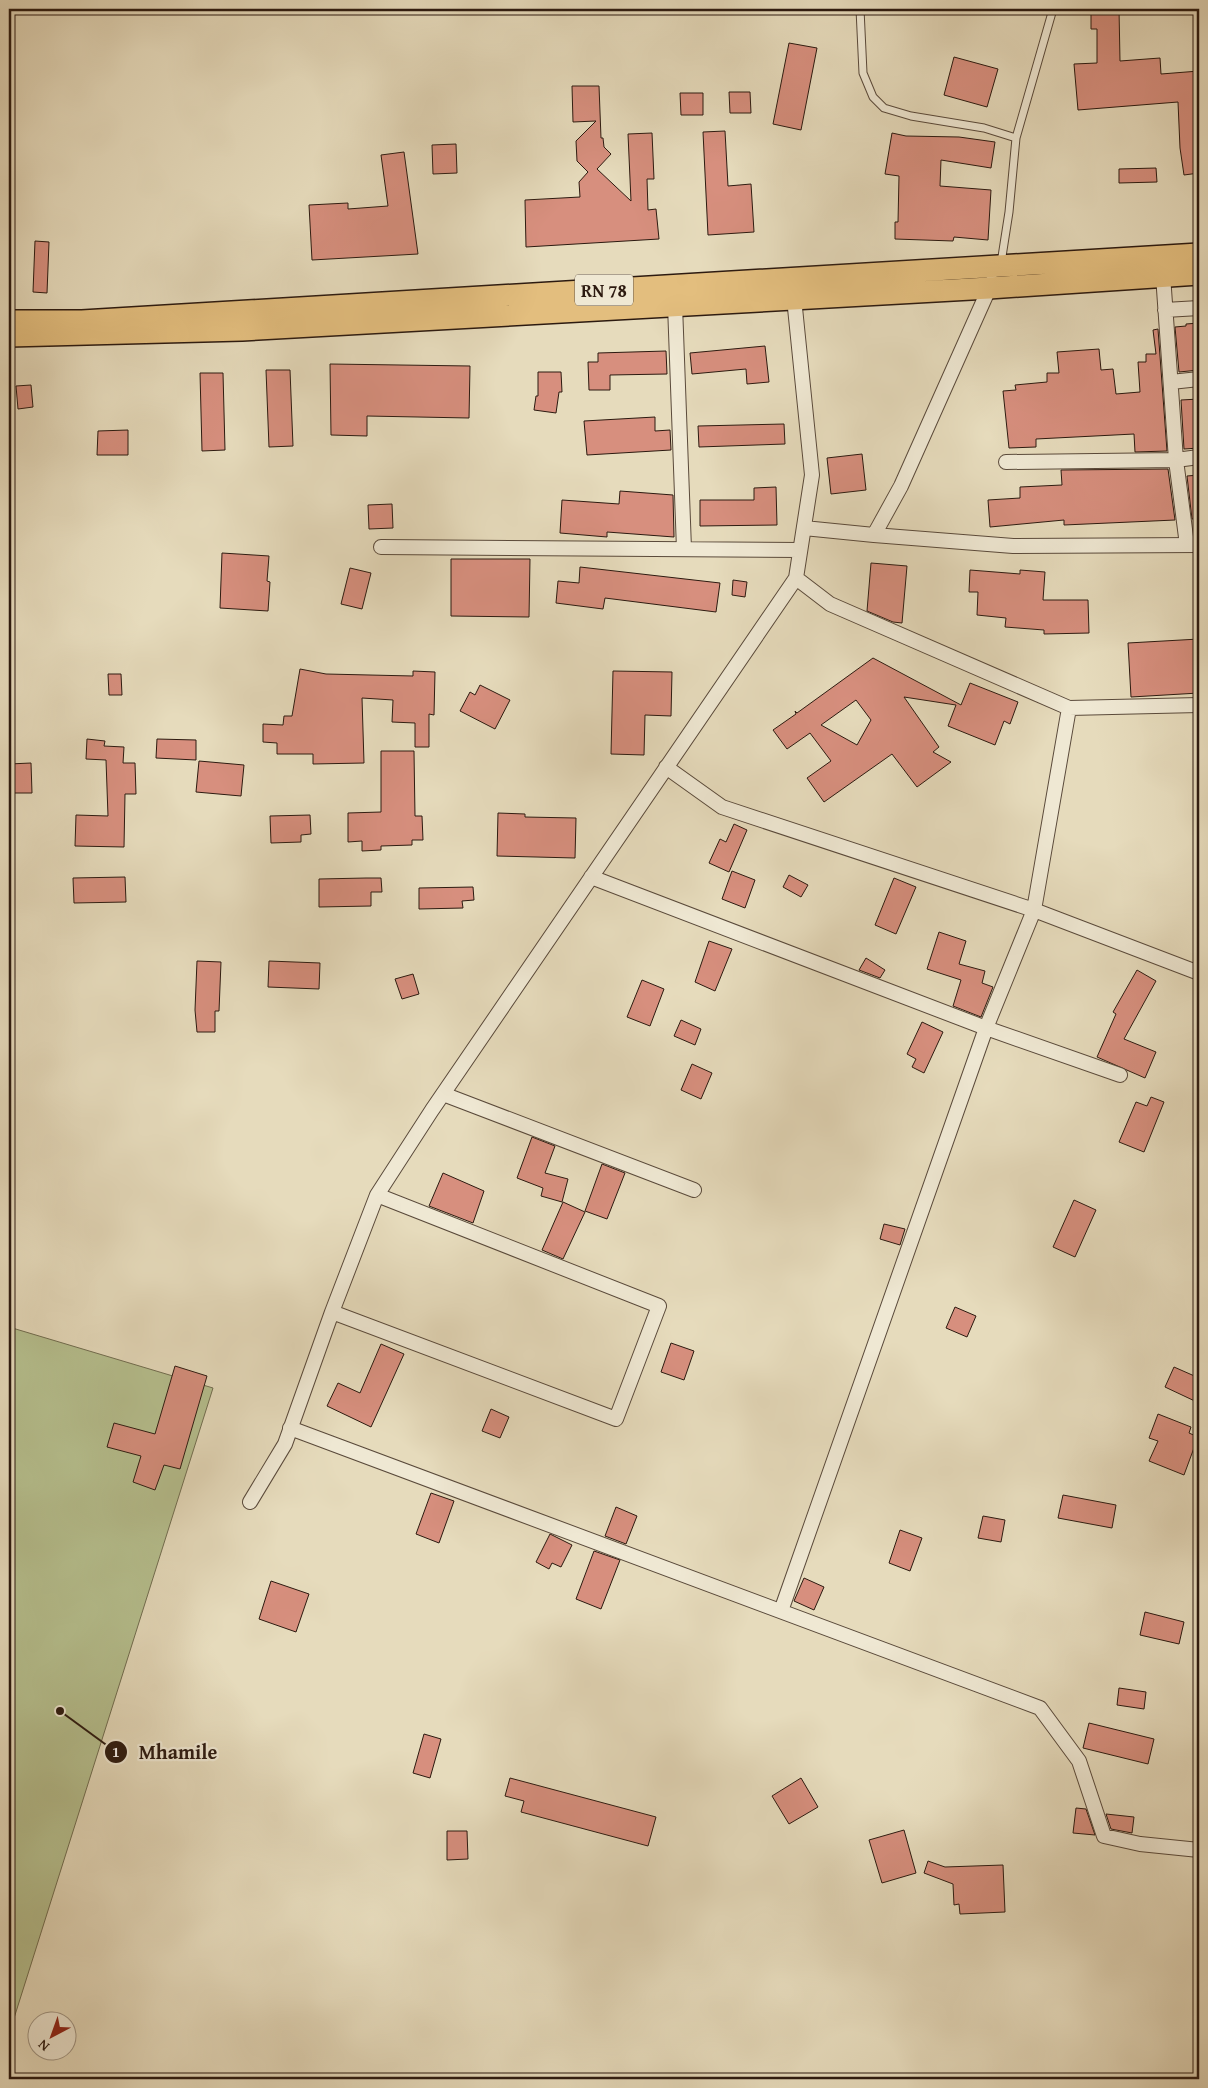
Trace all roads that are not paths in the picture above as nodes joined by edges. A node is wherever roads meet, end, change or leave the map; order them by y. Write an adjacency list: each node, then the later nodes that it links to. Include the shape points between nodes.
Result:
1 (860, 9): 3 (lane, via 863,73 872,97 884,108 911,116 984,128)
2 (1053, 9): 3 (lane)
3 (1016, 138): 5 (lane, via 1010,212)
4 (1199, 254): 5 (main road, RN 78)
5 (1001, 266): 8 (street); 13 (main road, RN 78, via 82,321)
6 (1199, 274): 7 (main road, RN 78)
7 (1163, 275): 8 (main road, RN 78); 12 (street)
8 (989, 288): 9 (main road, RN 78); 21 (street, via 901,486)
9 (794, 298): 10 (main road, RN 78); 20 (street, via 812,475)
10 (675, 305): 14 (main road, RN 78, via 242,330); 24 (street)
11 (1199, 308): 12 (street)
12 (1165, 310): 16 (street)
13 (9, 321)
14 (9, 336)
15 (1199, 380): 16 (street)
16 (1171, 382): 18 (street)
17 (1199, 457): 18 (street)
18 (1176, 460): 19 (street); 22 (street)
19 (1006, 462)
20 (804, 528): 21 (street); 25 (street)
21 (874, 535): 22 (street, via 1014,546)
22 (1193, 545)
23 (381, 547): 24 (street)
24 (684, 549): 25 (street)
25 (800, 550): 26 (street)
26 (796, 578): 28 (street, via 830,604); 29 (street)
27 (1199, 705): 28 (street)
28 (1069, 708): 31 (street)
29 (666, 767): 30 (street); 31 (street, via 722,807)
30 (591, 877): 33 (street); 35 (street)
31 (1034, 910): 32 (street); 33 (street)
32 (1199, 973)
33 (986, 1028): 34 (street); 41 (street)
34 (1120, 1075)
35 (443, 1094): 36 (street); 37 (street)
36 (694, 1190)
37 (377, 1195): 38 (street); 38 (street, via 659,1306 616,1419)
38 (332, 1312): 39 (street)
39 (290, 1428): 40 (street, via 285,1444); 41 (street)
40 (250, 1502)
41 (781, 1611): 42 (street, via 1040,1708 1079,1761 1104,1836 1140,1844)
42 (1199, 1850)

